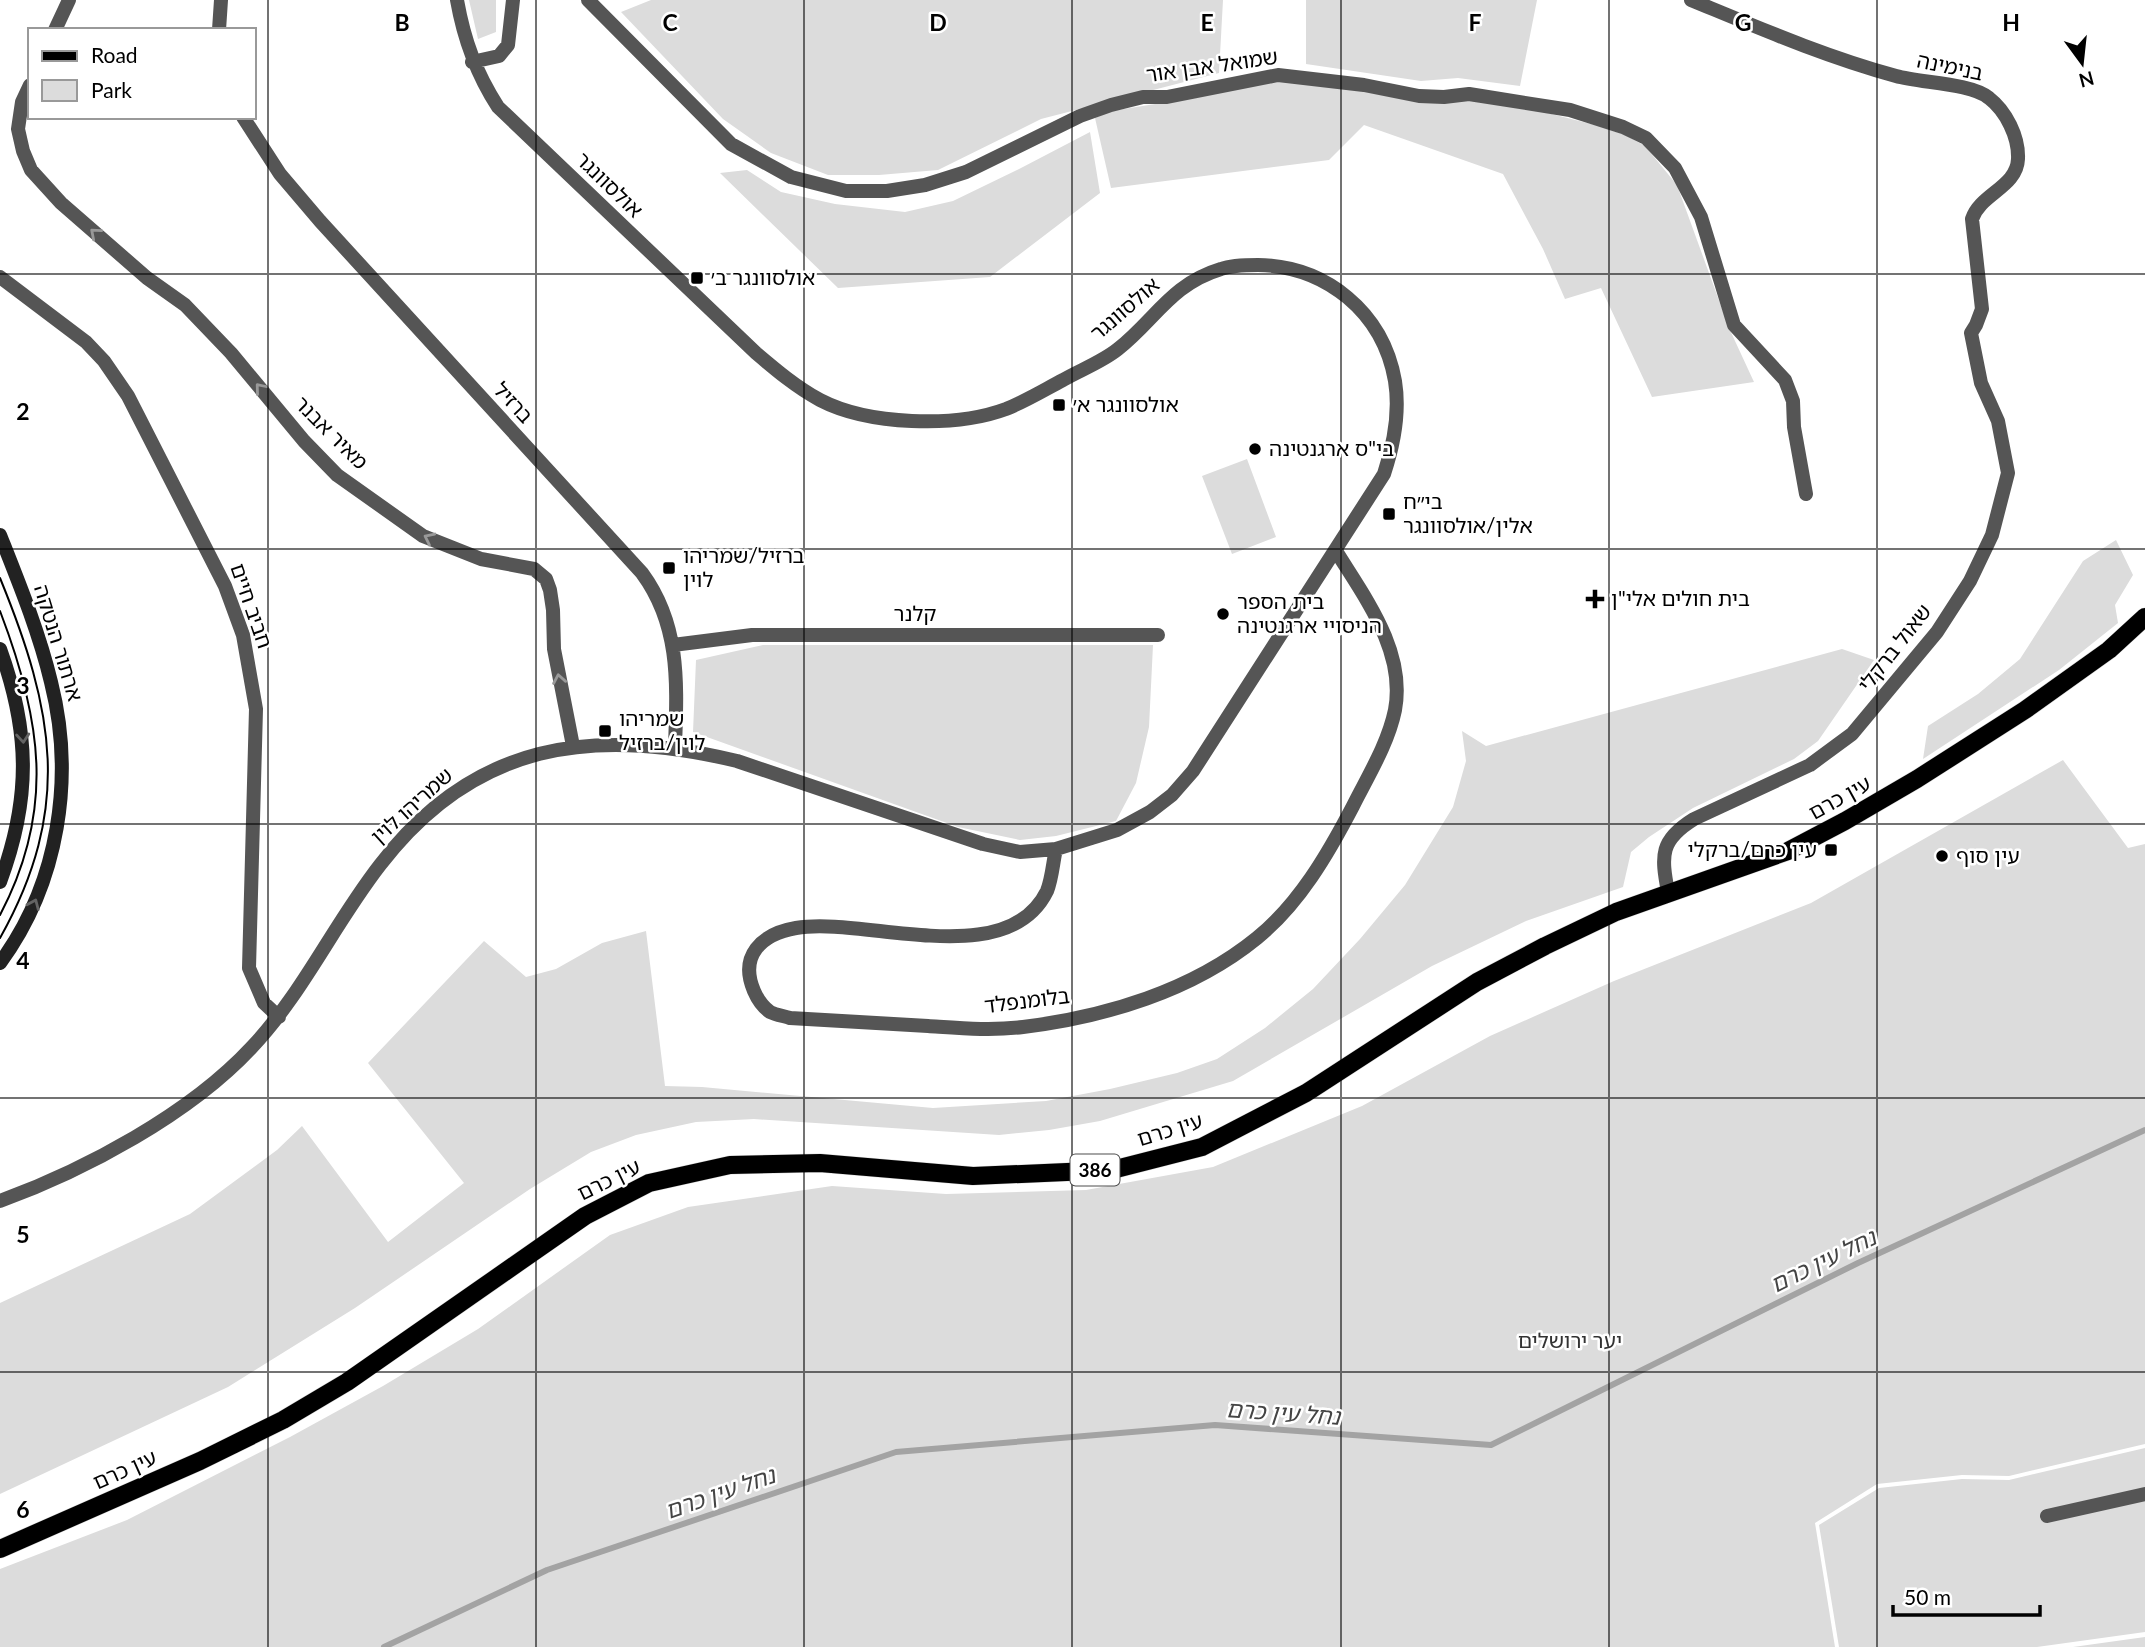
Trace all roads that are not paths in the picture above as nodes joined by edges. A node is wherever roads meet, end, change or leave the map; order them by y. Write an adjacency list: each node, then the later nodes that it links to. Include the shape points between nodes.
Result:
1 (69, 0): 7 (street)
2 (222, 0): 8 (street)
3 (457, 0): 9 (street, אולסוונגר)
4 (513, 0): 9 (street, via 508,45 499,56)
5 (588, 0): 14 (street, שמואל אבן אור, via 731,144 791,177 846,191 925,185 966,172 1111,105 1278,75 1419,96 1469,94 1570,110 1623,127 1646,138 1675,168 1701,217 1734,325 1785,380 1793,401)
6 (1691, 0): 13 (street, בנימינה, via 1837,59 1976,92 1989,97 2006,116 2019,155 2018,166 2014,175 1976,208 1972,219 1982,309)
7 (56, 28)
8 (219, 28)
9 (472, 62): 16 (street, אולסוונגר, via 498,107 756,353 794,385 856,412 942,421 1005,409 1118,350 1171,296 1222,268 1274,265 1328,283 1353,301 1387,352 1397,412 1384,474)
10 (28, 89): 21 (street, מאיר אבנר, one-way to 10, via 546,579 534,569 481,559 424,536 337,475 185,305 70,211 31,170 18,129)
11 (244, 119): 19 (street, ברזיל, via 280,174 320,221 642,573 654,589)
12 (0, 277): 27 (street, חביב חיים, via 104,361 128,396 225,586 243,635 256,709 249,968 264,1003)
13 (1970, 333): 25 (street, שאול ברקלי, via 1981,383 1998,421 2008,473 1992,535 1969,581 1937,632 1852,734 1810,765 1679,828 1664,852)
14 (1806, 494)
15 (0, 535): 26 (main road, ארתור הנטקה, one-way to 15, via 21,932 41,886 55,838 62,782 52,682)
16 (1336, 551): 23 (street, אולסוונגר, via 1193,771 1172,795 1125,827); 23 (street, בלומנפלד, via 1374,612 1391,651 1397,675 1395,711 1377,758 1327,853 1259,937 1194,979 1156,994 1114,1008 1021,1027 790,1018 770,1012 757,998 749,979 749,960 775,933 828,927 949,936 1000,930 1036,908 1048,890)
17 (2145, 618): 25 (main road, עין כרם / 386, via 2078,674 1867,809 1788,851)
18 (1158, 635): 19 (street, קלנר, via 752,635)
19 (673, 645): 22 (street, ברזיל)
20 (0, 649): 24 (main road, one-way to 24, via 20,719 24,769 16,834)
21 (573, 746): 22 (street, שמריהו לוין); 27 (street, שמריהו לוין, via 538,752 470,781 399,842)
22 (675, 748): 23 (street, שמריהו לוין, via 737,761 983,844 1020,852)
23 (1056, 849)
24 (0, 882)
25 (1668, 892): 31 (main road, עין כרם / 386, via 1616,912 1477,982 1306,1093 1202,1147 1111,1170 973,1176 820,1163 730,1165 649,1183 585,1216 284,1420)
26 (0, 963)
27 (279, 1017): 28 (street, שמריהו לוין, via 192,1100 110,1152)
28 (0, 1200)
29 (2145, 1494): 30 (street)
30 (2047, 1516)
31 (0, 1549)

